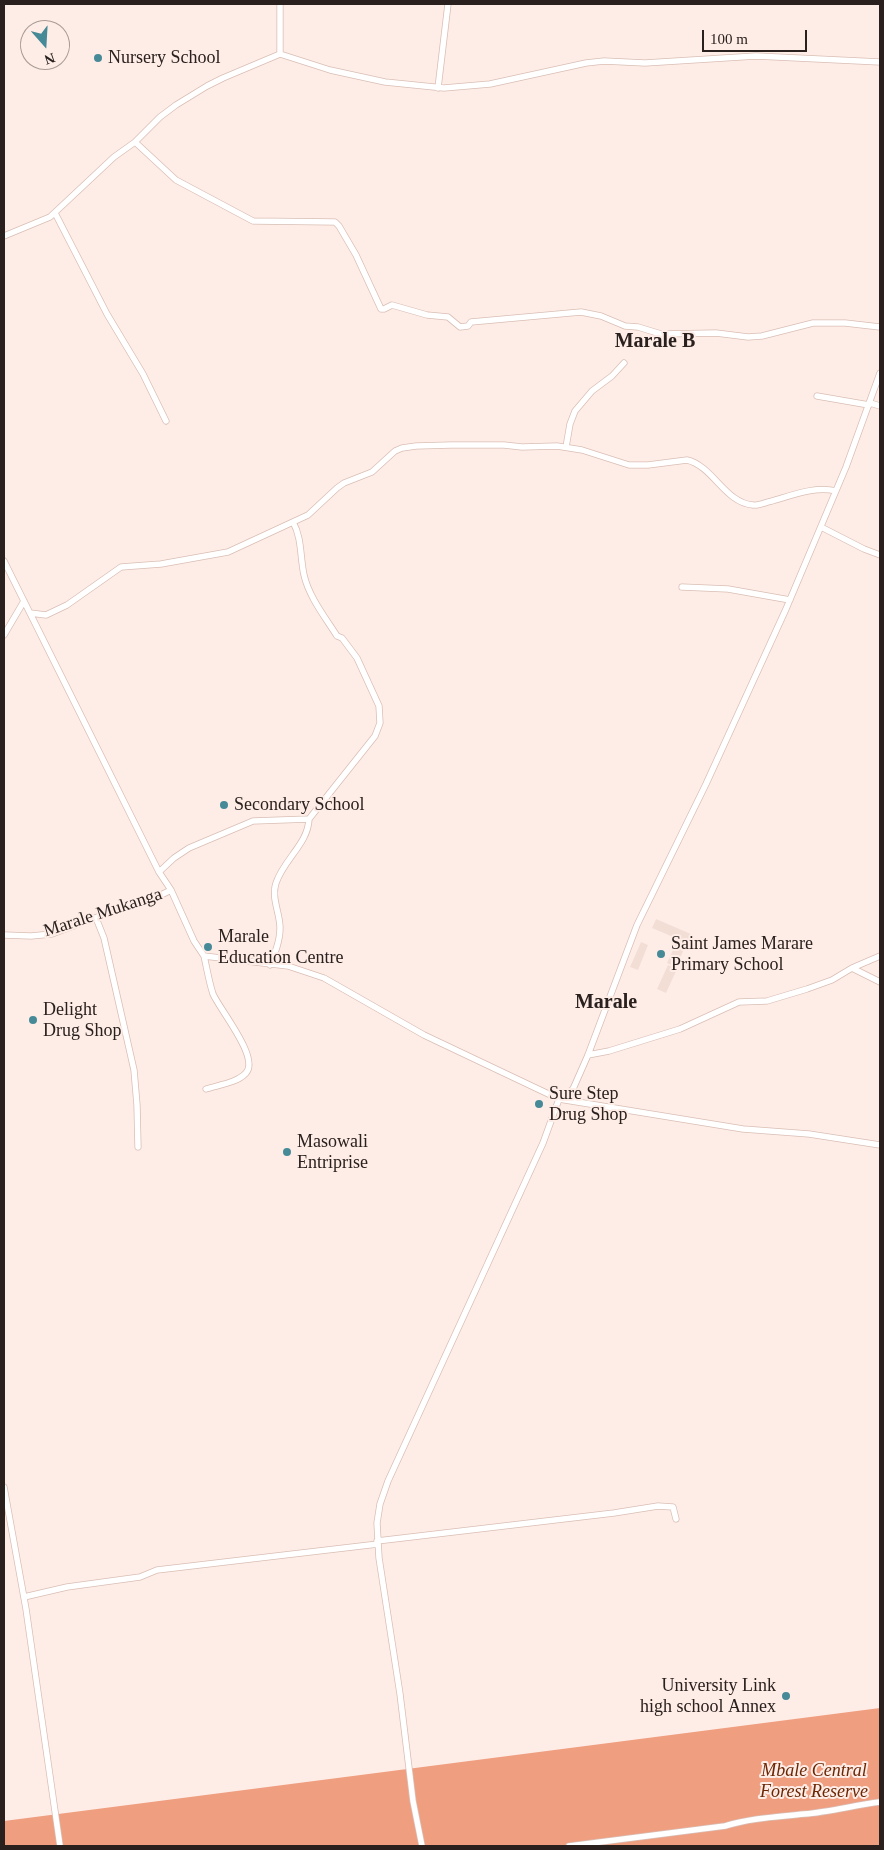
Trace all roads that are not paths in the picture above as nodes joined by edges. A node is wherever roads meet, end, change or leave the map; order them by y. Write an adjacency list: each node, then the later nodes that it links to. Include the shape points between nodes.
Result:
1 (280, 4): 3 (street)
2 (448, 4): 5 (street)
3 (280, 54): 5 (street, via 330,70 386,82); 6 (street, via 199,90 160,117)
4 (880, 62): 5 (street, via 756,56 645,63 600,62 490,84)
5 (438, 88)
6 (135, 142): 7 (street, via 114,157); 9 (street, via 176,180 253,221 335,222 356,256 381,309 392,305 448,317 460,327 471,322 573,312 667,334 716,333 755,337 813,323)
7 (54, 213): 8 (street); 15 (street)
8 (4, 236)
9 (880, 327)
10 (624, 362): 16 (street, via 575,411)
11 (880, 373): 13 (street)
12 (817, 396): 13 (street)
13 (869, 404): 14 (street); 17 (street)
14 (880, 406)
15 (166, 421)
16 (566, 447): 17 (street, via 629,465 648,466 681,460 693,462 731,494 752,505 795,493); 18 (street, via 451,445 402,448 372,472 344,483 312,513)
17 (836, 491): 19 (street)
18 (293, 522): 25 (street, via 228,552 122,567 67,605 46,615); 27 (street, via 299,534 304,576 309,588 337,636 357,658 381,717 375,736)
19 (821, 527): 20 (street); 23 (street)
20 (880, 555)
21 (4, 560): 24 (street)
22 (682, 587): 23 (street, via 728,589)
23 (790, 600): 37 (street, via 637,925)
24 (24, 601): 25 (street); 26 (street)
25 (30, 613): 28 (street)
26 (4, 635)
27 (309, 819): 28 (street, via 253,821 189,848); 34 (street, via 304,839 276,883 280,936)
28 (159, 872): 29 (street)
29 (171, 890): 30 (street, Marale Mukanga); 32 (street)
30 (96, 918): 31 (street, Marale Mukanga, via 52,934); 41 (street, via 104,938 134,1070)
31 (4, 934)
32 (204, 956): 34 (street); 38 (street, via 213,993 239,1035 249,1062 246,1073 239,1078)
33 (880, 956): 35 (street)
34 (270, 965): 39 (street, via 288,966 324,978 424,1035)
35 (852, 968): 36 (street); 37 (street, via 832,980 799,991 767,1001 739,1002 680,1029)
36 (880, 982)
37 (588, 1055): 39 (street, via 573,1089)
38 (206, 1088)
39 (559, 1099): 40 (street, via 743,1129 809,1134); 44 (street, via 543,1144 388,1481 380,1504)
40 (880, 1145)
41 (138, 1147)
42 (4, 1487): 45 (street)
43 (676, 1519): 44 (street, via 673,1507 658,1506)
44 (378, 1542): 45 (street, via 158,1570 140,1577 67,1587); 48 (street)
45 (24, 1597): 47 (street)
46 (880, 1802): 49 (street)
47 (60, 1846)
48 (422, 1846)
49 (569, 1846)

